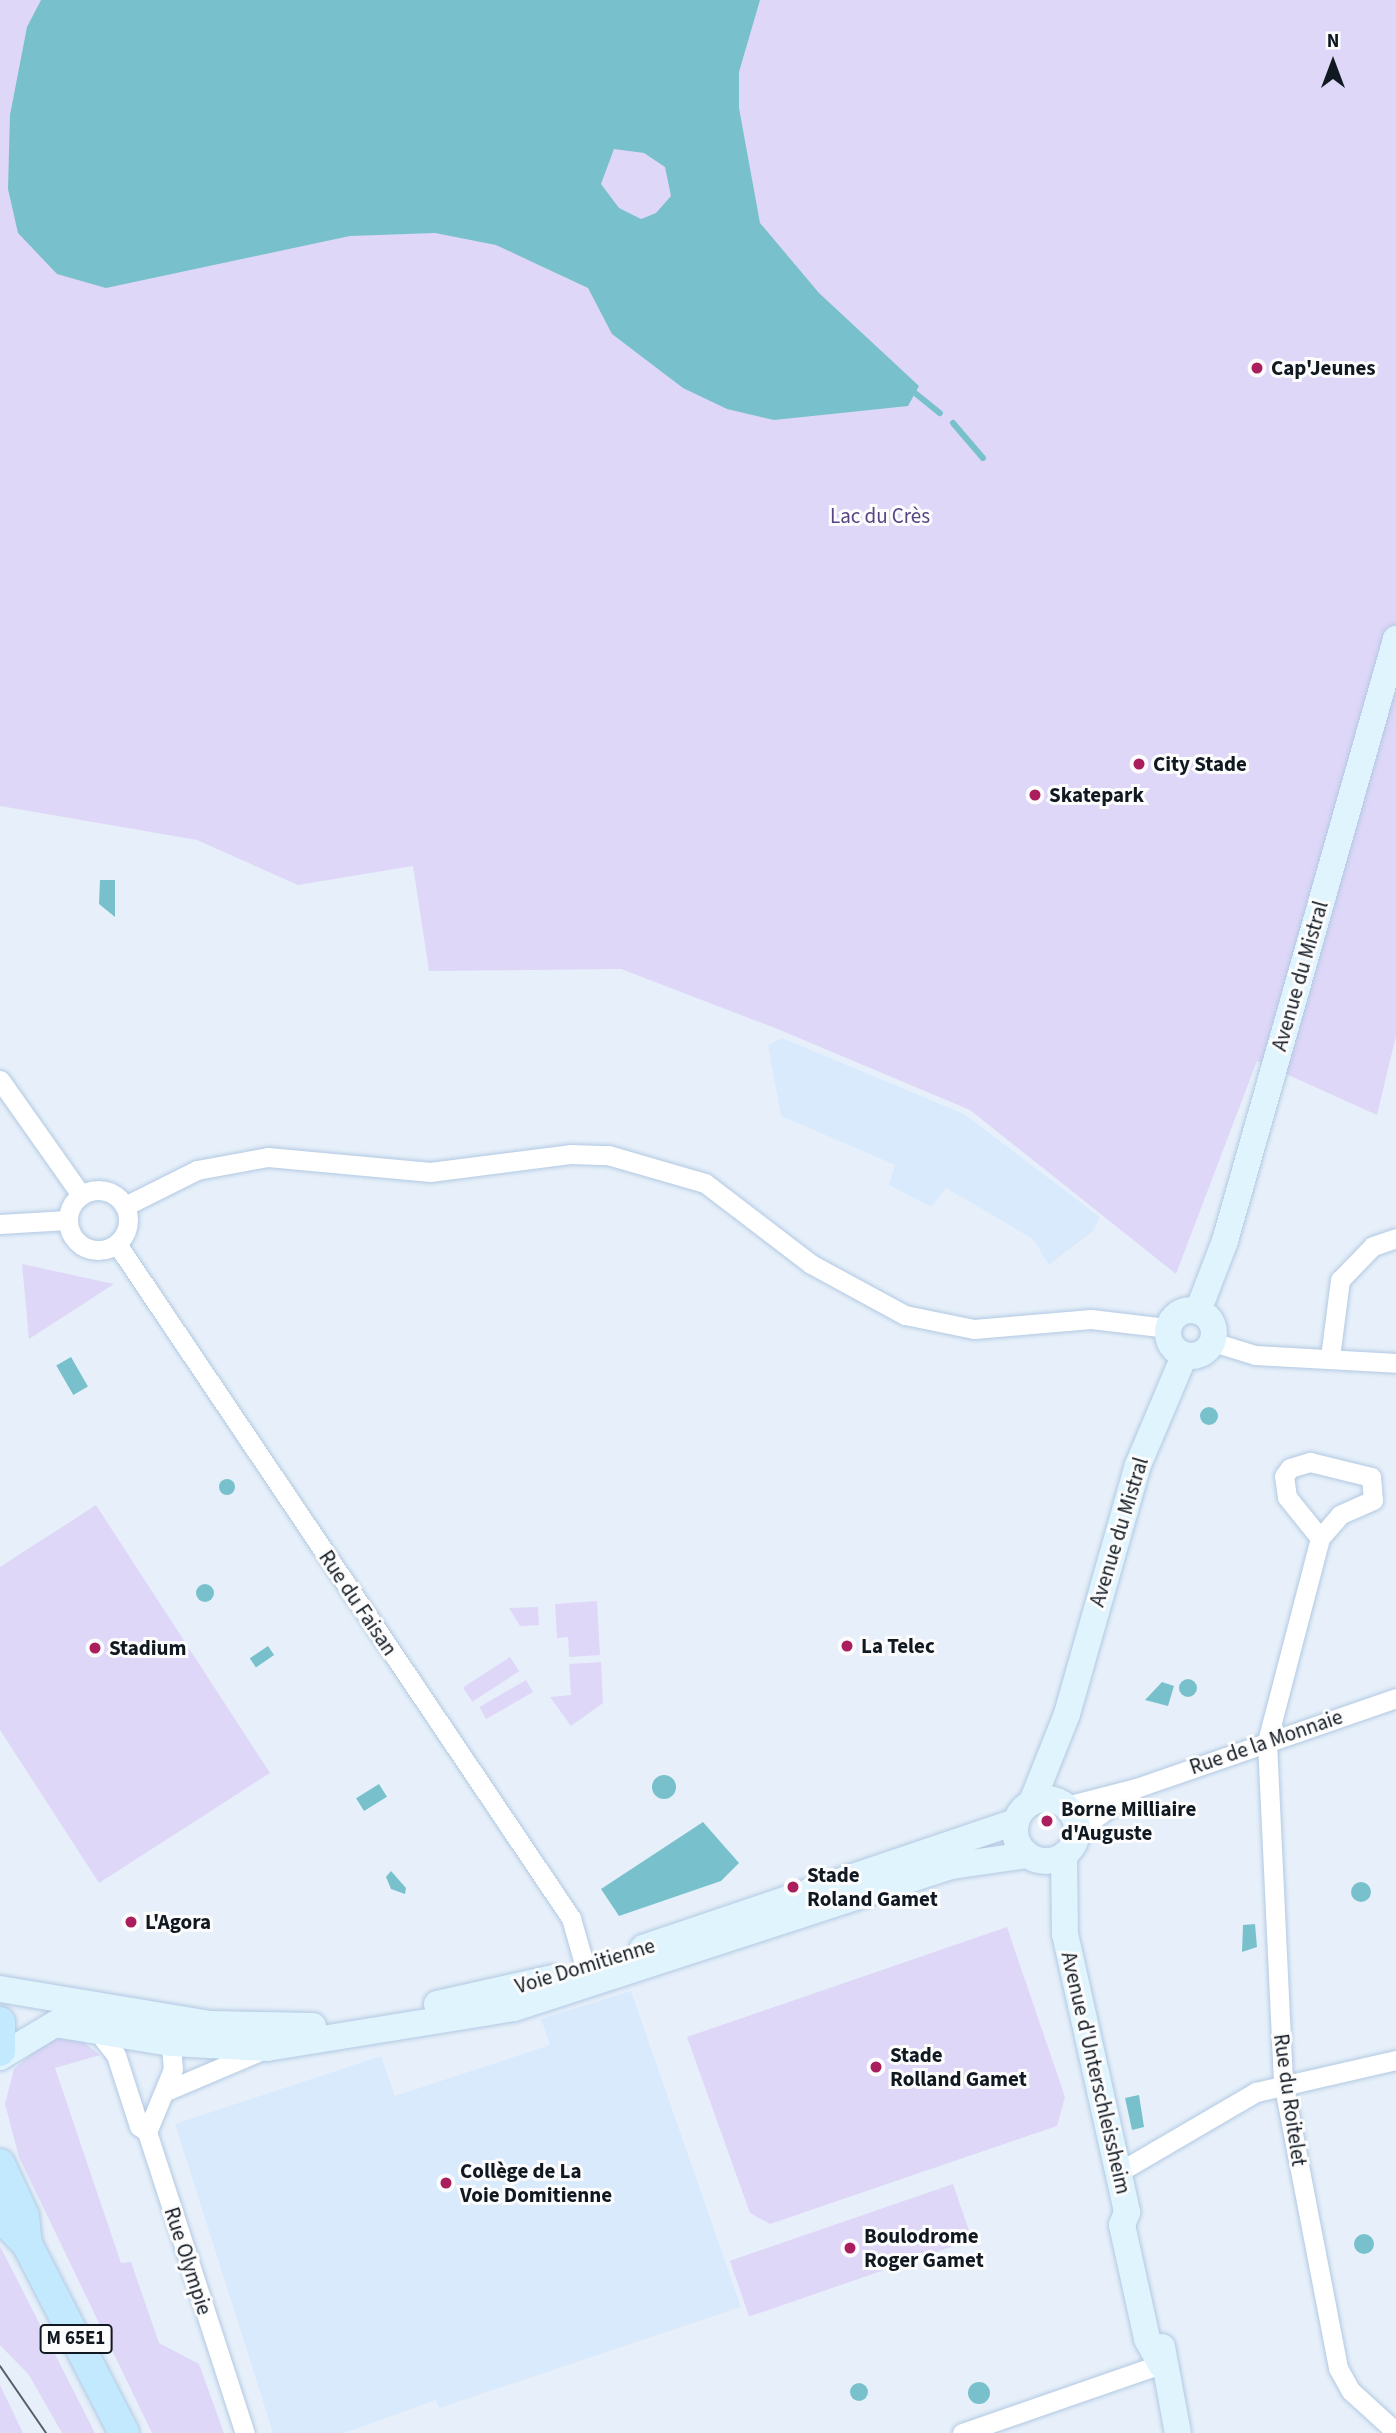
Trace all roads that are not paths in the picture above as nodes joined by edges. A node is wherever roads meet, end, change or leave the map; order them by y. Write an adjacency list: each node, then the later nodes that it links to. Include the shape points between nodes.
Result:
1 (1396, 639): 9 (street, Avenue du Mistral, via 1225,1241)
2 (0, 1080): 3 (street)
3 (81, 1195): 4 (street, via 101,1190); 5 (street)
4 (125, 1206): 8 (street, via 128,1227); 10 (street, via 197,1170 268,1157 430,1172 570,1154 608,1155 705,1183 811,1264 905,1315 974,1329 1091,1319)
5 (68, 1220): 6 (street); 8 (street, via 80,1245 99,1251)
6 (0, 1224)
7 (1396, 1238): 13 (street, via 1354,1261 1340,1280)
8 (117, 1244): 25 (street, Rue du Faisan, via 571,1918)
9 (1198, 1311): 10 (street, via 1178,1314); 11 (street, via 1214,1327)
10 (1168, 1328): 12 (street, via 1169,1342)
11 (1213, 1342): 12 (street, via 1204,1353); 13 (street, via 1255,1355)
12 (1184, 1356): 17 (street, Avenue du Mistral, via 1138,1465)
13 (1331, 1357): 14 (street)
14 (1396, 1363)
15 (1320, 1538): 15 (street, via 1287,1497 1284,1476 1290,1468 1310,1462 1371,1477 1373,1500 1340,1515); 18 (street, Rue du Roitelet)
16 (1396, 1698): 18 (street, Rue de la Monnaie)
17 (1067, 1714): 20 (street, Avenue du Mistral); 21 (street, Avenue du Mistral)
18 (1267, 1742): 19 (street, Rue de la Monnaie); 35 (street, Rue du Roitelet)
19 (1136, 1788): 21 (street, Rue de la Monnaie); 23 (street, Rue de la Monnaie)
20 (1032, 1802): 21 (street); 22 (street)
21 (1064, 1805): 23 (street)
22 (1016, 1822): 24 (street, via 1017,1840); 25 (street, Voie Domitienne)
23 (1077, 1831): 24 (street)
24 (1044, 1857): 31 (street, Voie Domitienne, via 951,1866 514,2008); 39 (street, Avenue d'Unterschleissheim, via 1057,1927 1065,1934)
25 (585, 1967): 27 (street, Voie Domitienne, via 523,1987 317,2026 238,2027)
26 (0, 1989): 27 (street, Voie Domitienne)
27 (140, 2011): 30 (street)
28 (0, 2022): 32 (main road)
29 (99, 2032): 30 (street, Voie Domitienne); 33 (street, Voie Domitienne, via 43,2027); 37 (street, Rue Olympie, via 116,2055 139,2126)
30 (171, 2043): 31 (street, Voie Domitienne); 36 (street)
31 (267, 2048): 36 (street)
32 (0, 2050)
33 (0, 2057)
34 (1396, 2060): 35 (street)
35 (1283, 2082): 39 (street); 43 (street, Rue du Roitelet, via 1338,2368 1351,2391)
36 (166, 2091): 37 (street)
37 (147, 2132): 45 (street, Rue Olympie)
38 (0, 2164): 41 (main road, M 65E1, via 24,2216)
39 (1119, 2172): 42 (street, Avenue d'Unterschleissheim, via 1127,2212 1122,2225 1144,2327)
40 (0, 2216): 41 (main road, M 65E1)
41 (27, 2244): 44 (main road, M 65E1)
42 (1161, 2364): 46 (street); 47 (street, Avenue d'Unterschleissheim)
43 (1396, 2432)
44 (124, 2433)
45 (245, 2433)
46 (962, 2433)
47 (1178, 2433)

